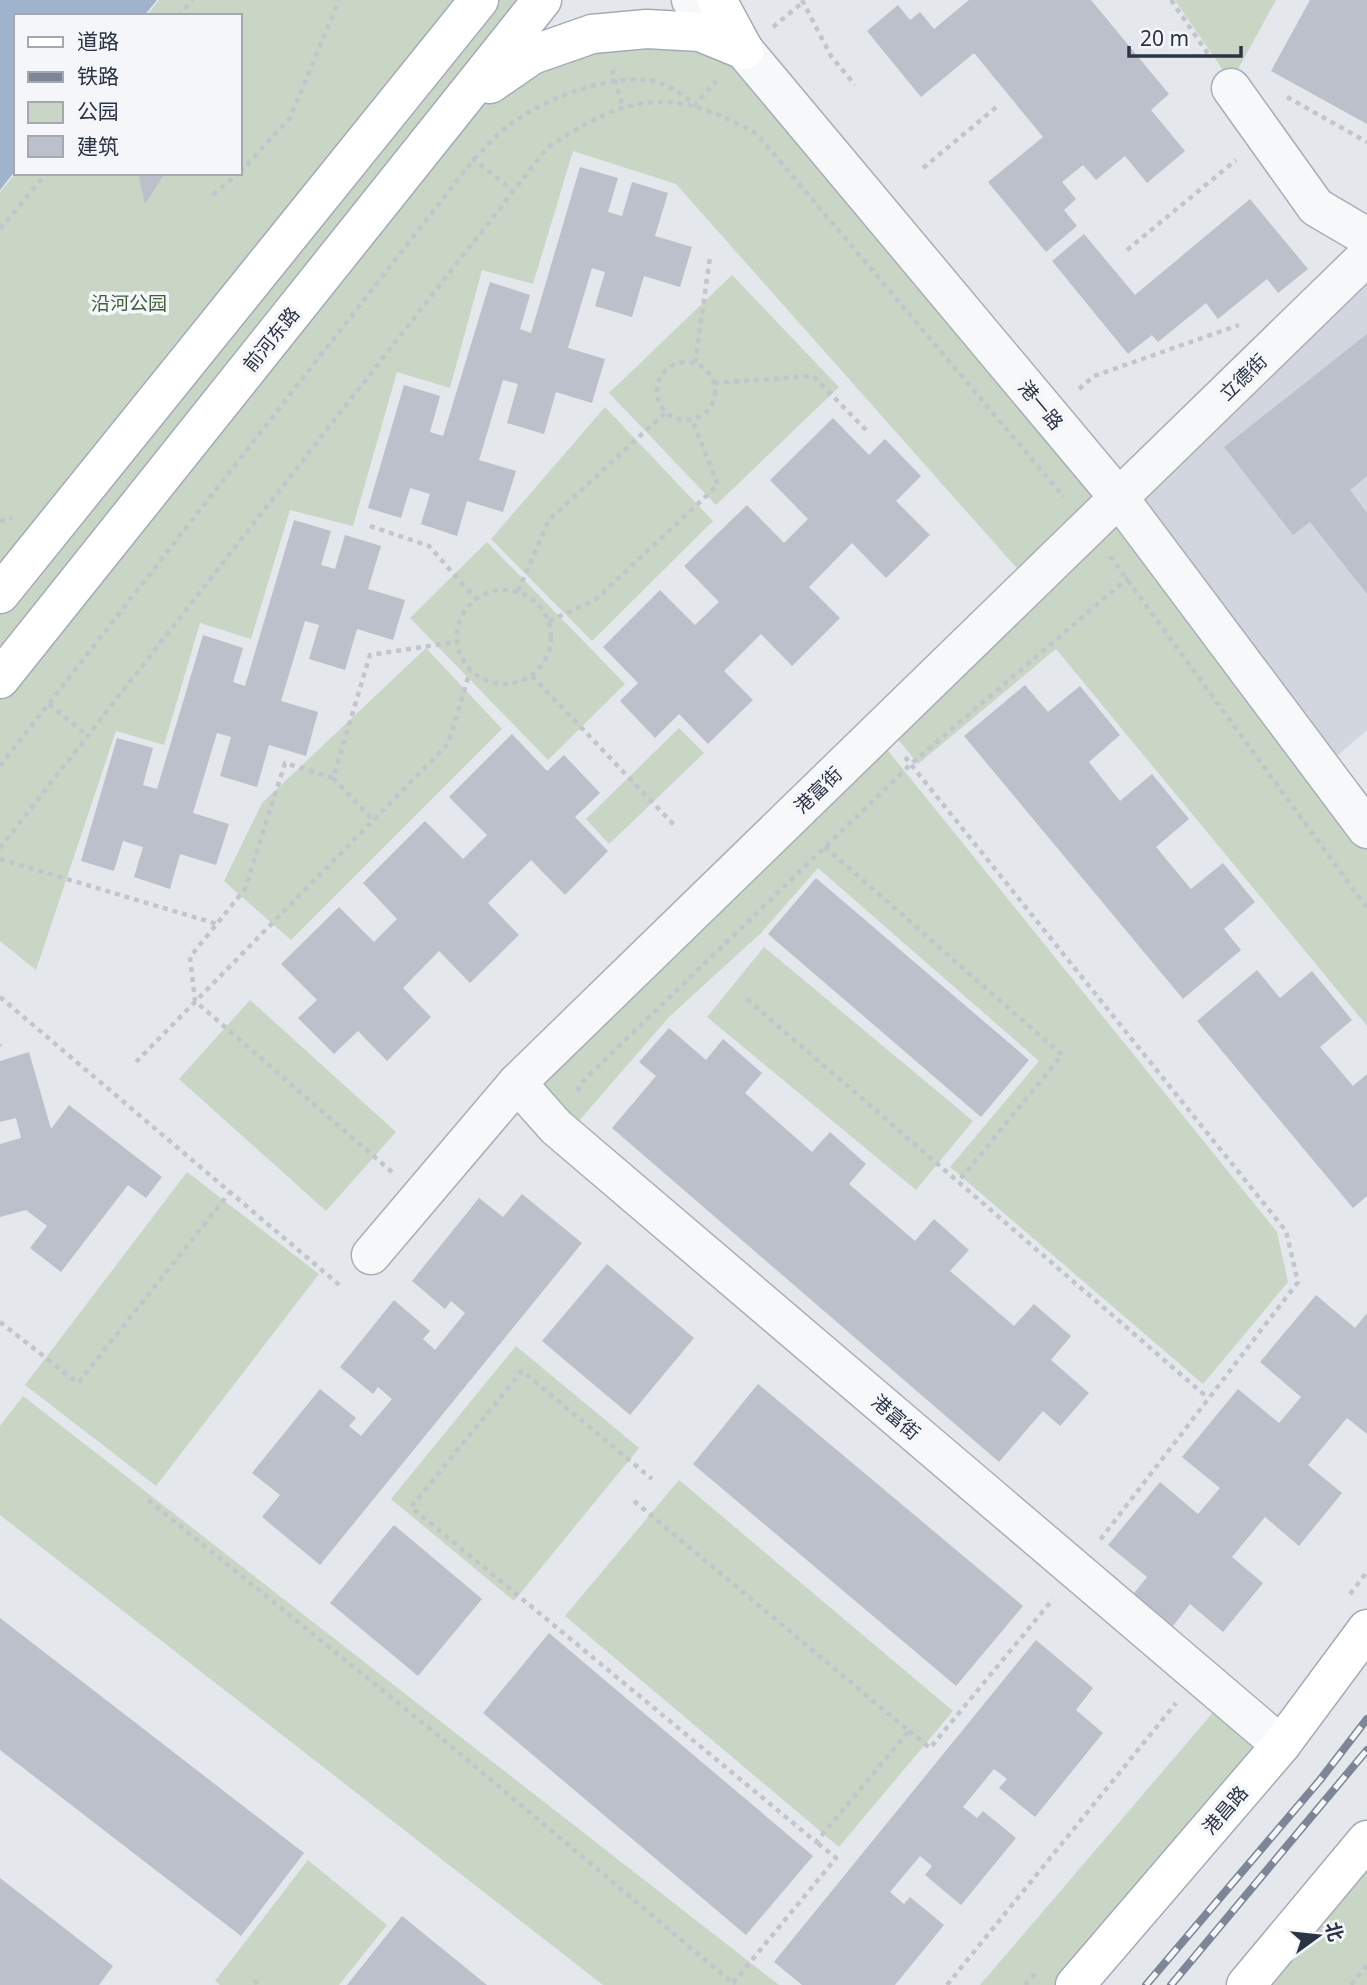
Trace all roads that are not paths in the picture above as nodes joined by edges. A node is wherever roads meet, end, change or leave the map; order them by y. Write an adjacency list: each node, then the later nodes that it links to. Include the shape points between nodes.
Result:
1 (479, 0): 11 (main road)
2 (542, 0): 7 (main road, 前河东路)
3 (691, 0): 5 (street, 港一路)
4 (717, 0): 5 (main road)
5 (744, 50): 7 (main road, via 701,32 648,29 592,34 533,55 484,88); 10 (street, 港一路)
6 (1231, 88): 8 (street, via 1316,207)
7 (422, 150): 12 (main road, 前河东路)
8 (1367, 237)
9 (1367, 256): 10 (street, 立德街)
10 (1119, 498): 13 (street, 港一路); 14 (street, 港富街)
11 (0, 594)
12 (0, 679)
13 (1367, 829)
14 (517, 1083): 15 (street, 港富街); 17 (street, 港富街, via 556,1127)
15 (371, 1255)
16 (1367, 1629): 17 (main road, 港昌路)
17 (1281, 1745): 19 (main road, 港昌路)
18 (1367, 1840): 20 (main road)
19 (1075, 1985)
20 (1246, 1985)

